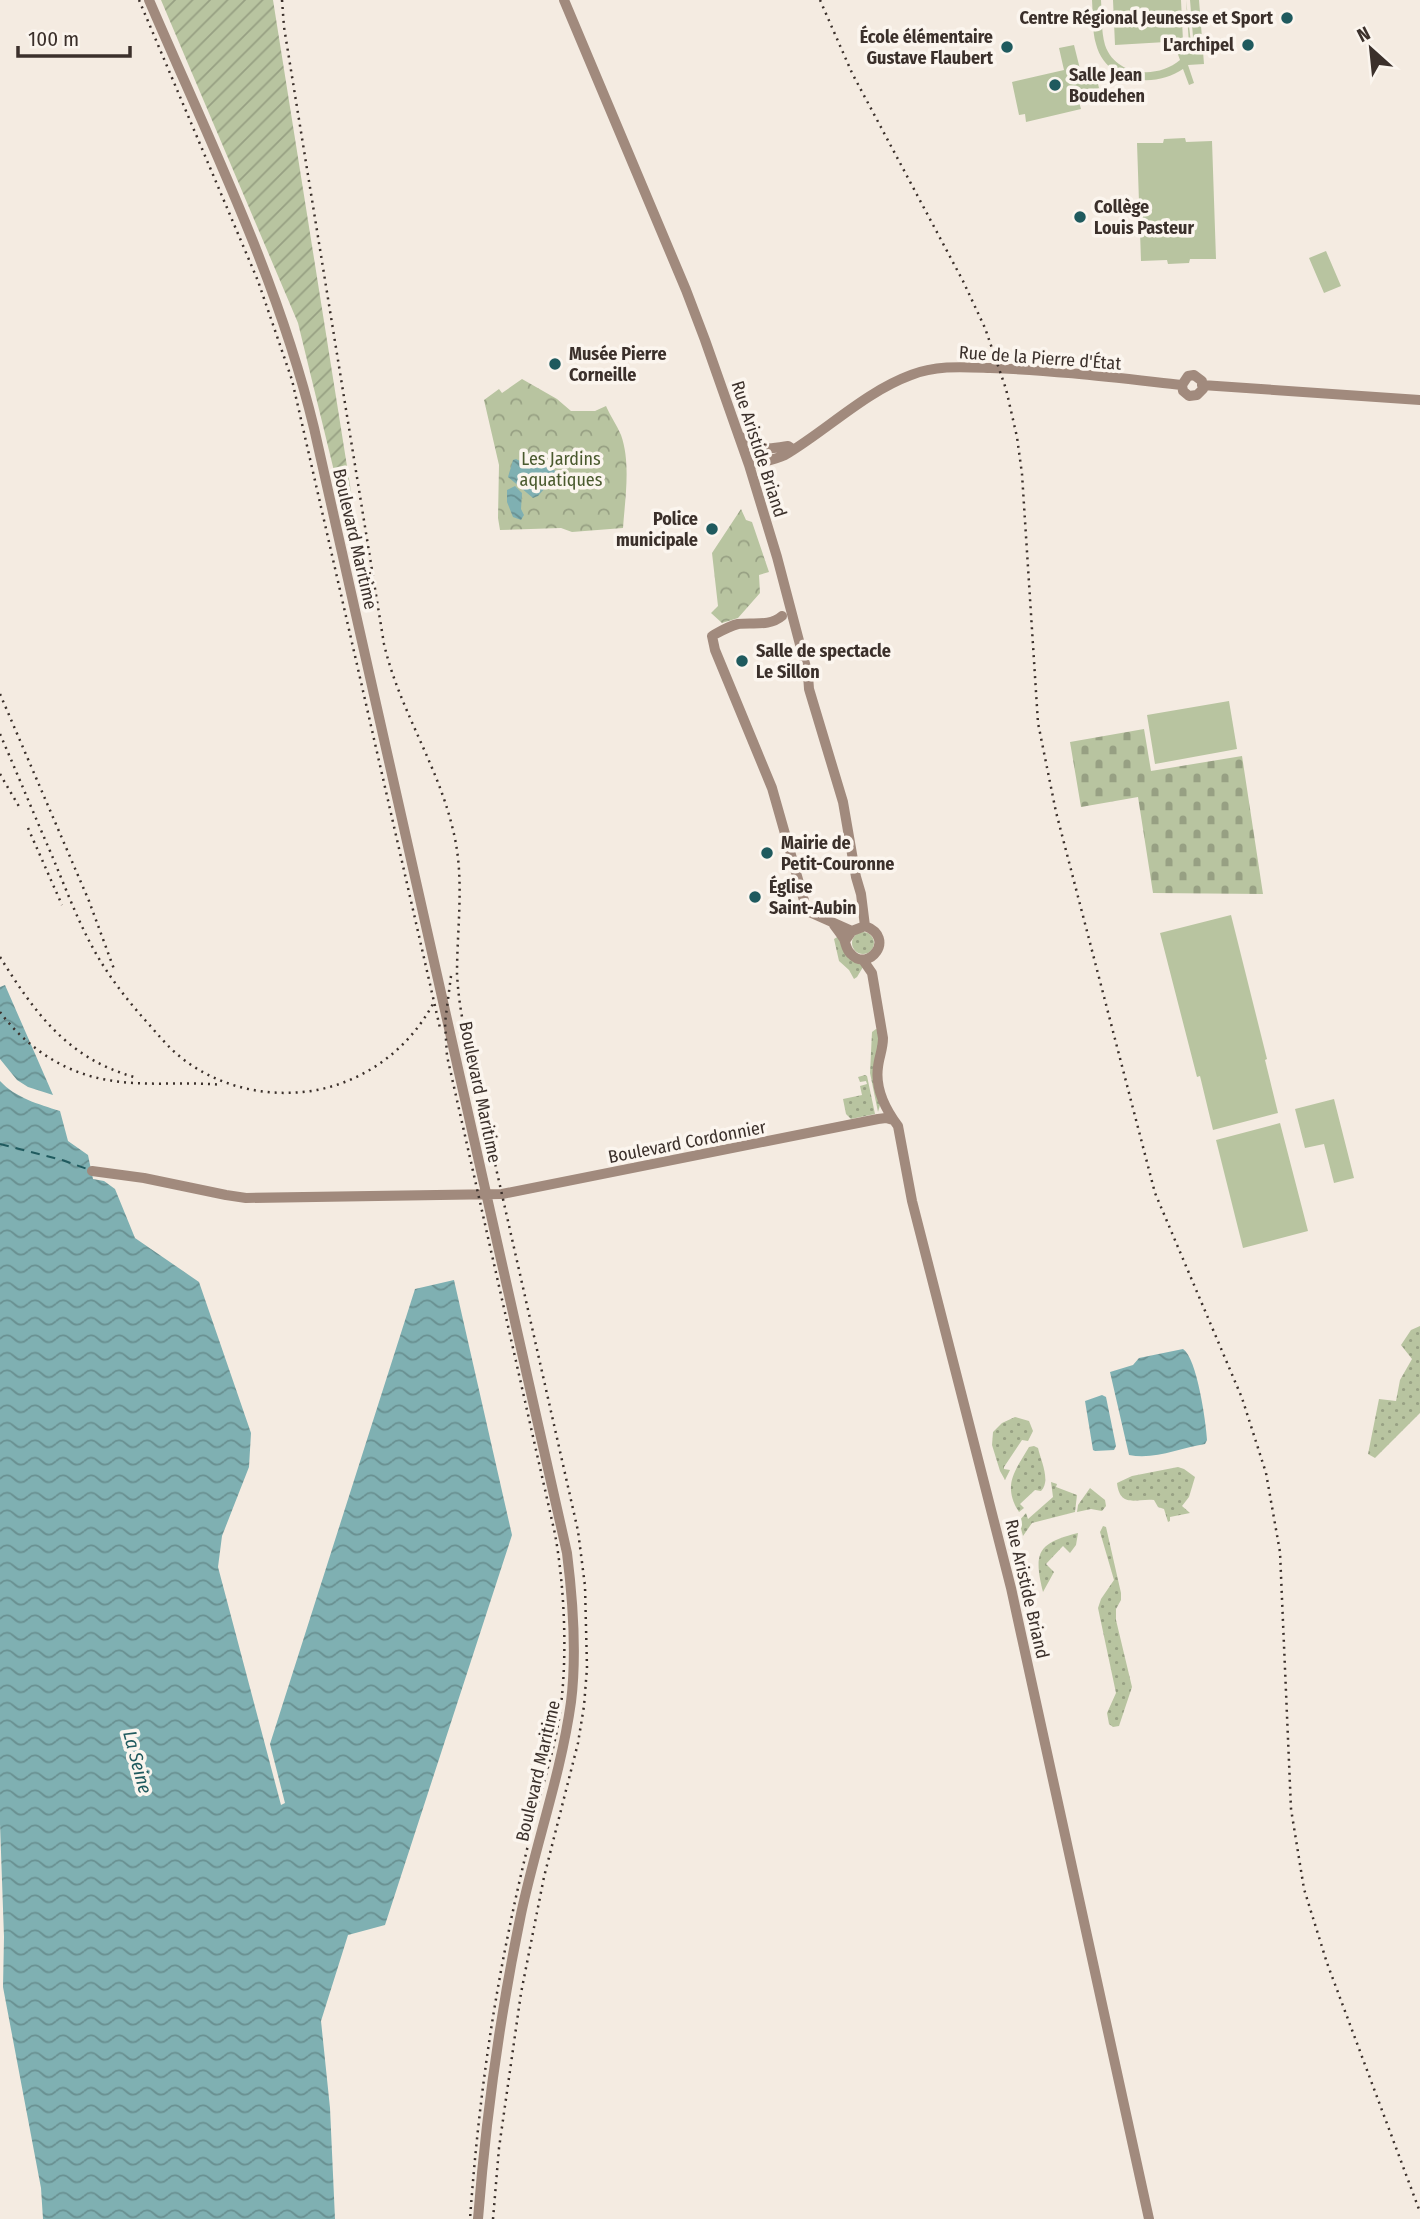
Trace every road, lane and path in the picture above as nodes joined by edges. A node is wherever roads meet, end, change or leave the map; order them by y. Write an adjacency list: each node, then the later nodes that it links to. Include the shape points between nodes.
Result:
1 (149, 0): 19 (street, Boulevard Maritime, via 261,262 298,366)
2 (564, 0): 4 (street, Rue Aristide Briand, via 686,290)
3 (1420, 400): 5 (street, Rue de la Pierre d'État, via 1202,385 1198,396 1189,396 1182,385 1021,369 938,368 884,387 813,438)
4 (739, 435): 5 (street, Rue de la Pierre d'État, via 759,449); 6 (street, Rue Aristide Briand)
5 (789, 447): 6 (street, Rue de la Pierre d'État, via 785,455)
6 (747, 461): 7 (street, Rue Aristide Briand)
7 (786, 598): 8 (street); 9 (street, Rue Aristide Briand)
8 (782, 616): 9 (street); 10 (street, via 769,623 734,625 712,636 772,788 807,911)
9 (797, 634): 11 (street, Rue Aristide Briand, via 843,802)
10 (833, 924): 12 (street); 13 (street)
11 (865, 926): 12 (street); 14 (street, via 879,940)
12 (852, 931): 13 (street)
13 (845, 942): 15 (street, via 849,953)
14 (874, 955): 15 (street); 16 (street, Rue Aristide Briand)
15 (863, 960): 16 (street, Rue Aristide Briand)
16 (872, 973): 17 (street, Rue Aristide Briand, via 883,1038 877,1078)
17 (893, 1120): 19 (street, Boulevard Cordonnier, via 878,1119); 21 (street, Rue Aristide Briand, via 1012,1588)
18 (92, 1171): 19 (street, Boulevard Cordonnier, via 246,1198)
19 (486, 1195): 20 (street, Boulevard Maritime, via 564,1535 572,1655 564,1741 508,1984)
20 (478, 2219)
21 (1149, 2219)

